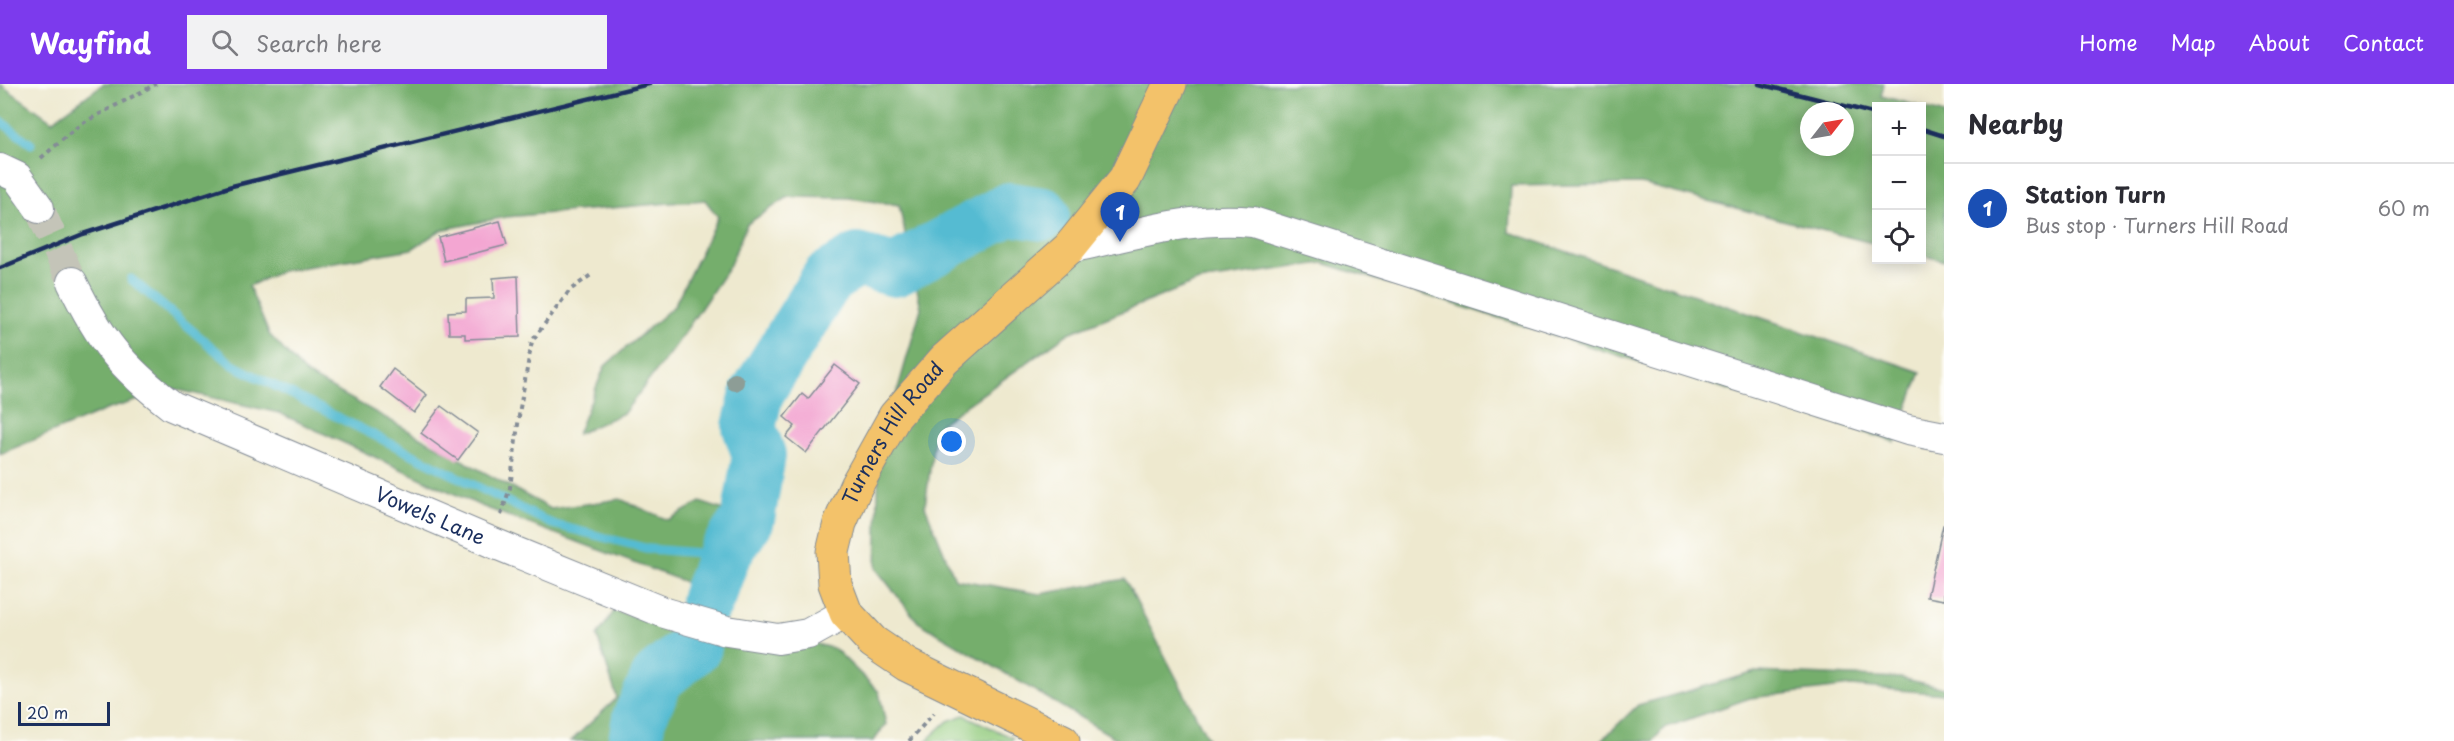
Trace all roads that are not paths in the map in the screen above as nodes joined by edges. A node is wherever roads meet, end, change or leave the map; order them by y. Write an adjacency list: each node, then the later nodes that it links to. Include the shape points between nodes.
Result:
1 (1170, 84): 4 (main road, Turners Hill Road, via 1125,179)
2 (9, 173): 3 (street)
3 (39, 207)
4 (1069, 248): 6 (street, via 1200,221 1253,222 1908,430); 7 (main road, Turners Hill Road, via 945,360 895,416 856,486 832,552 835,584)
5 (72, 282): 7 (street, Vowels Lane, via 106,344 137,379 172,406 436,519 665,613 727,631 778,639 808,634)
6 (1944, 437)
7 (846, 613): 8 (main road, Turners Hill Road, via 873,642 908,665)
8 (1063, 741)

